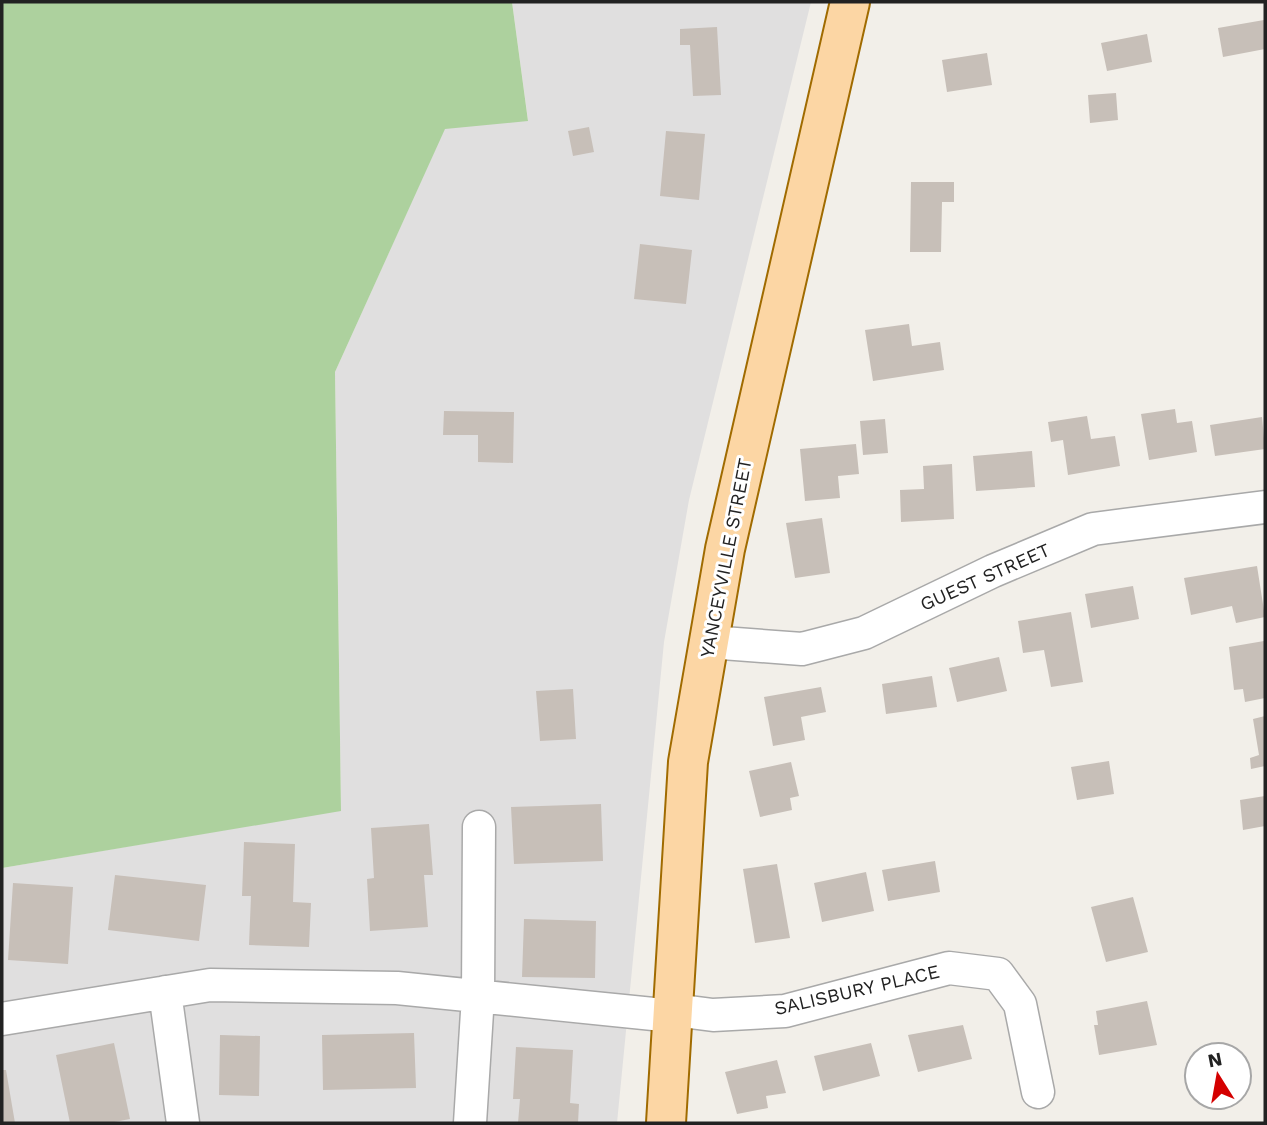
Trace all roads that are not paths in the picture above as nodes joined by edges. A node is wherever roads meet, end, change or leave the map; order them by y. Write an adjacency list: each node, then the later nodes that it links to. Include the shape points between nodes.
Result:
1 (850, 2): 3 (main road, YANCEYVILLE STREET, via 725,549)
2 (1265, 508): 3 (street, GUEST STREET, via 1093,529 864,633 802,649)
3 (709, 642): 7 (main road, YANCEYVILLE STREET, via 688,762)
4 (479, 827): 6 (street)
5 (165, 992): 6 (street, SALISBURY PLACE, via 210,985 397,988); 8 (street, SALISBURY PLACE); 10 (street)
6 (478, 996): 7 (street, SALISBURY PLACE); 11 (street)
7 (673, 1013): 9 (street, SALISBURY PLACE, via 785,1011 950,968 998,974 1020,1004); 12 (main road, YANCEYVILLE STREET)
8 (2, 1019)
9 (1038, 1092)
10 (183, 1123)
11 (470, 1123)
12 (666, 1123)

